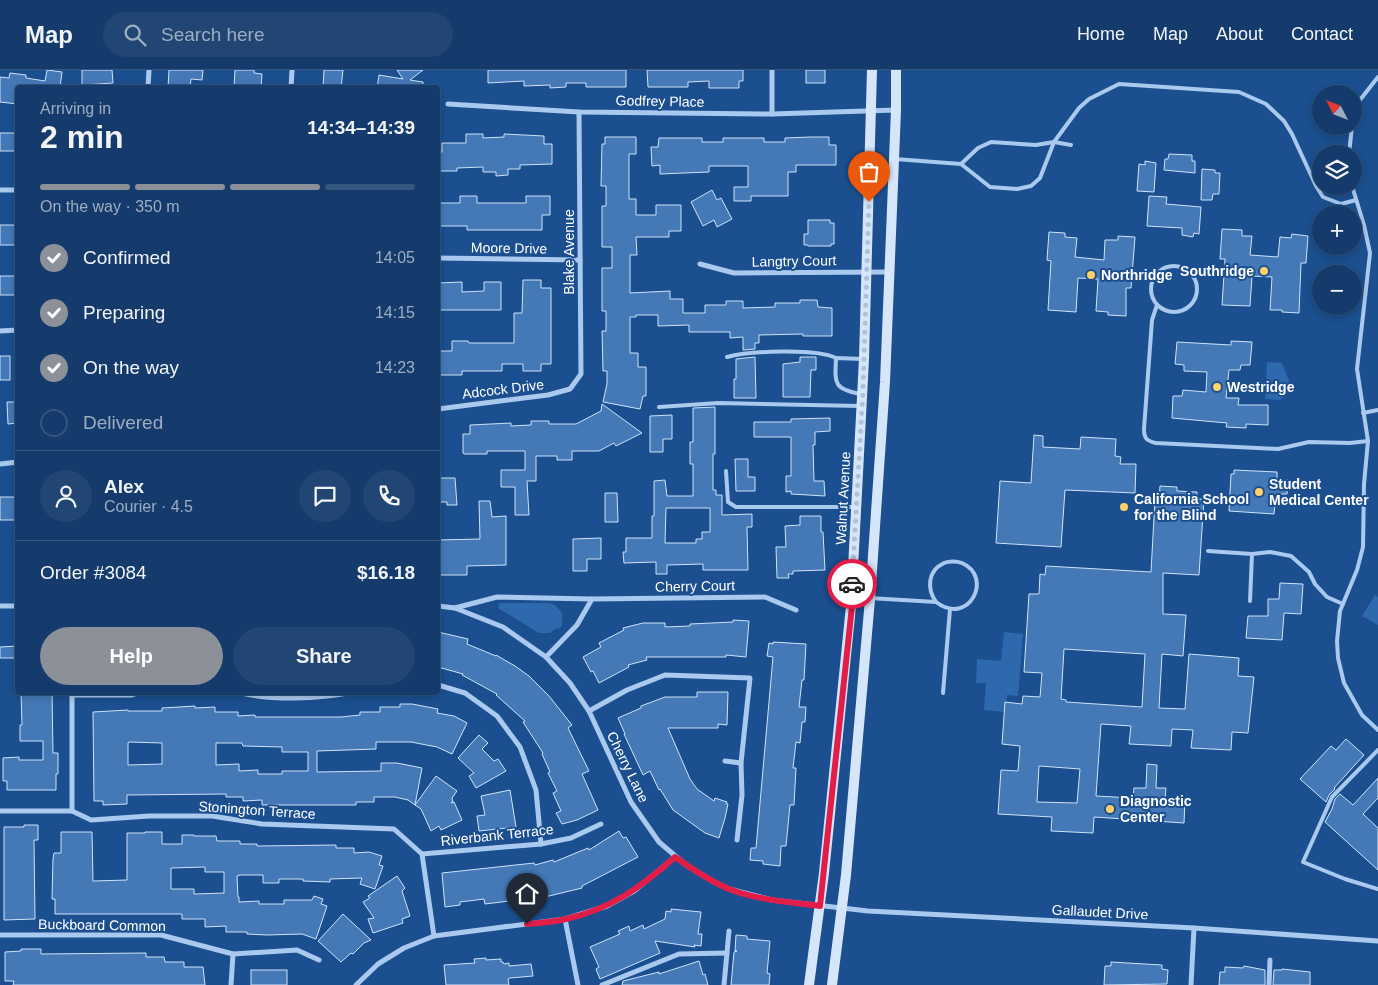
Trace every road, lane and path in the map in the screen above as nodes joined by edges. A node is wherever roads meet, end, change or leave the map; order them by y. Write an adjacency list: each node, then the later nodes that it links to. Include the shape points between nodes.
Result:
1 (149, 70): 7 (street)
2 (292, 70): 8 (street)
3 (772, 70): 14 (street)
4 (872, 70): 11 (main road, Walnut Avenue)
5 (896, 70): 12 (main road)
6 (1378, 77): 9 (lane)
7 (148, 85)
8 (291, 85)
9 (1362, 97)
10 (448, 104): 13 (street, Godfrey Place)
11 (872, 110): 12 (street, Godfrey Place); 14 (street, Godfrey Place); 26 (main road, Walnut Avenue)
12 (896, 110): 17 (main road)
13 (579, 112): 14 (street, Godfrey Place); 24 (street, Blake Avenue)
14 (772, 114)
15 (1054, 142): 16 (lane); 18 (lane, via 1036,145 991,142 978,148); 18 (lane, via 1040,178 1031,186 1017,189 990,187); 22 (lane, via 1079,108 1118,84 1239,92 1266,104 1284,121 1323,198 1341,204)
16 (1071, 145)
17 (894, 159): 18 (lane); 27 (main road)
18 (961, 164)
19 (0, 190): 20 (street)
20 (15, 190)
21 (1355, 195): 22 (lane)
22 (1356, 200): 40 (lane, via 1370,254 1357,369)
23 (440, 258): 24 (street, Moore Drive)
24 (580, 260): 34 (street, Blake Avenue, via 580,374)
25 (700, 264): 26 (street, Langtry Court, via 734,273)
26 (867, 272): 27 (street, Langtry Court); 33 (main road, Walnut Avenue)
27 (889, 272): 49 (main road)
28 (1157, 305): 28 (lane, via 1170,312 1190,306 1195,301 1198,287 1191,273 1177,266 1162,270 1152,282 1151,290); 41 (lane, via 1152,320 1144,429 1148,441 1278,449 1309,442)
29 (15, 330): 30 (street)
30 (0, 331)
31 (727, 357): 32 (lane, via 739,353 795,352)
32 (836, 358): 33 (lane); 35 (lane, via 837,386)
33 (864, 359): 35 (main road, Walnut Avenue)
34 (570, 389): 38 (street, Adcock Drive, via 548,395)
35 (862, 395): 36 (main road, Walnut Avenue)
36 (862, 406): 37 (lane, via 718,403); 45 (main road, Walnut Avenue)
37 (659, 407)
38 (440, 409)
39 (1378, 410): 40 (lane)
40 (1363, 413): 41 (lane)
41 (1368, 441): 53 (lane, via 1363,547)
42 (15, 462): 43 (street)
43 (0, 464)
44 (726, 471): 45 (lane, via 728,502 736,507)
45 (857, 507): 48 (main road, Walnut Avenue)
46 (1208, 551): 47 (lane)
47 (1252, 554): 51 (lane); 53 (lane, via 1270,552 1291,556 1309,572 1327,598)
48 (852, 597): 49 (lane); 80 (main road, Walnut Avenue)
49 (870, 598): 52 (lane); 81 (main road)
50 (592, 599): 57 (street, Cherry Court, via 497,597); 58 (street, Cherry Court, via 765,596); 60 (street, via 577,625)
51 (1250, 601)
52 (936, 602): 59 (lane); 59 (lane, via 931,596 930,580 937,567 952,561 967,566 976,578 976,594 966,606)
53 (1343, 604): 68 (lane, via 1337,641 1344,683 1362,715)
54 (0, 606): 55 (street)
55 (15, 606)
56 (440, 606): 57 (street, Cherry Lane)
57 (455, 608): 60 (street, Cherry Lane, via 503,627)
58 (796, 610)
59 (950, 610): 62 (lane)
60 (546, 657): 67 (street, Cherry Lane)
61 (440, 687): 76 (street, via 465,693 497,716 520,747 536,790)
62 (943, 693)
63 (72, 695): 72 (street)
64 (247, 695): 65 (street)
65 (302, 695): 66 (street)
66 (339, 695)
67 (590, 711): 71 (street, via 626,690 666,676 750,678); 78 (street, Cherry Lane, via 631,802 659,842)
68 (1378, 730)
69 (1378, 750): 79 (lane, via 1332,797 1303,862)
70 (725, 761): 71 (street)
71 (741, 763): 75 (street, via 742,795)
72 (72, 810): 73 (street, Stonington Terrace); 77 (street, Stonington Terrace, via 91,820 212,816 262,824 394,829)
73 (0, 811)
74 (601, 824): 76 (street, Riverbank Terrace, via 571,838)
75 (737, 840)
76 (541, 844): 77 (street, Riverbank Terrace)
77 (422, 854): 86 (street)
78 (675, 857): 80 (street, Cherry Lane, via 730,889 772,900); 82 (street, via 634,891 607,906)
79 (1378, 889)
80 (820, 906): 81 (street, Gallaudet Drive); 98 (main road, Walnut Avenue)
81 (842, 908): 83 (street, Gallaudet Drive); 99 (main road)
82 (565, 919): 86 (street); 95 (street)
83 (1194, 928): 87 (street, Gallaudet Drive); 100 (street)
84 (729, 931): 88 (street)
85 (0, 935): 89 (street, Buckboard Common, via 161,935)
86 (434, 936): 94 (street, via 404,948 378,964)
87 (1378, 941)
88 (727, 953): 92 (street, via 679,954); 97 (street)
89 (233, 954): 90 (street, Buckboard Common, via 297,950); 93 (street)
90 (319, 960)
91 (1270, 960): 101 (street)
92 (618, 983): 96 (street)
93 (231, 985)
94 (356, 985)
95 (578, 985)
96 (602, 985)
97 (724, 985)
98 (810, 985)
99 (832, 985)
100 (1191, 985)
101 (1269, 985)

